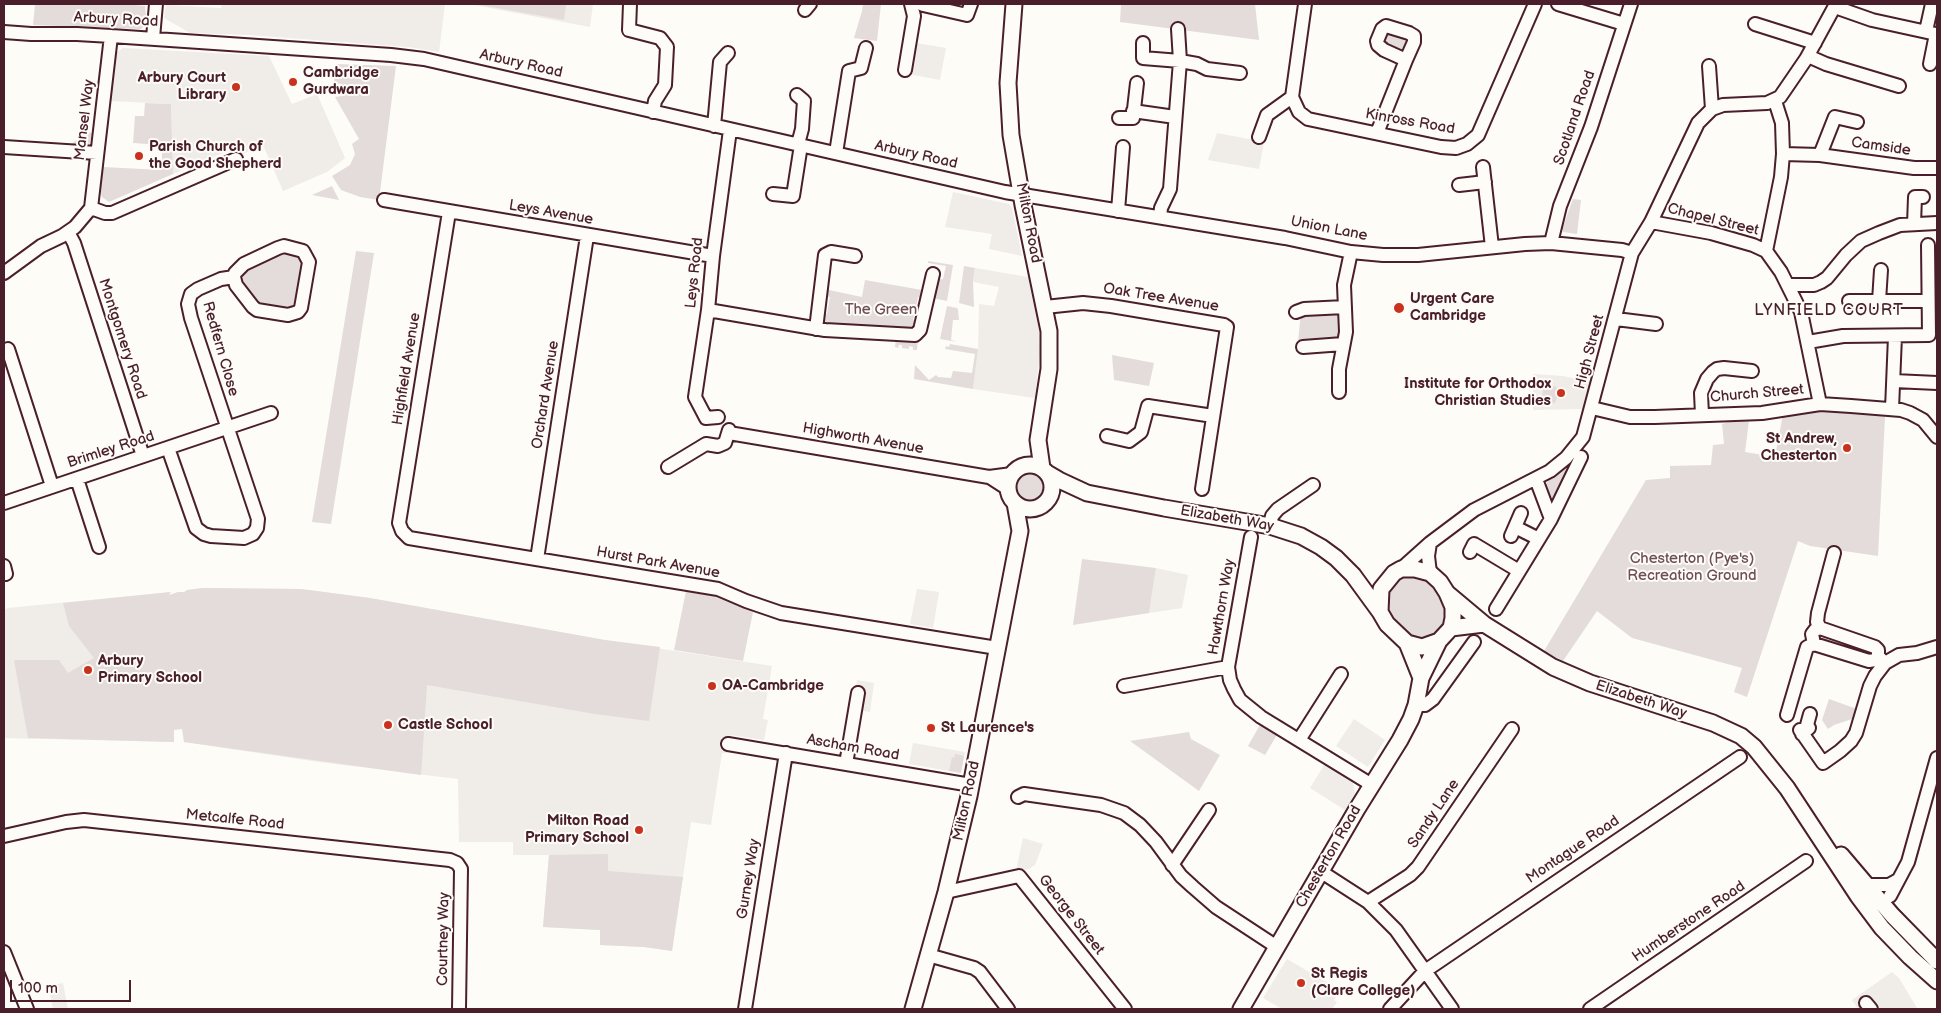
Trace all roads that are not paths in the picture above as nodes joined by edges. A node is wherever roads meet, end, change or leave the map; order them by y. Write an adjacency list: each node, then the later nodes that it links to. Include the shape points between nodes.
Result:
1 (156, 4): 18 (street)
2 (630, 4): 37 (street, via 630,30 660,38 667,47 665,85)
3 (917, 4): 4 (street, via 967,15); 28 (street)
4 (970, 4)
5 (1014, 4): 58 (main road, Milton Road, via 1009,60 1010,118)
6 (1305, 4): 33 (street)
7 (1535, 4): 43 (street, Kinross Road, via 1484,124 1478,135 1467,144 1456,148 1441,147)
8 (1558, 4): 12 (street)
9 (1631, 4): 12 (street, Scotland Road)
10 (1932, 4): 15 (street)
11 (1835, 5): 15 (street, via 1872,20); 19 (street)
12 (1624, 24): 70 (street, Scotland Road, via 1589,135 1560,206)
13 (1755, 24): 19 (street)
14 (1178, 29): 25 (street)
15 (1926, 31): 26 (street, via 1936,34)
16 (4, 32): 17 (street, Arbury Road)
17 (111, 36): 18 (street, Arbury Road); 48 (street, Mansel Way)
18 (153, 38): 37 (street, Arbury Road, via 424,59)
19 (1815, 43): 23 (street)
20 (1143, 44): 25 (street, via 1142,64)
21 (866, 48): 49 (street, via 861,68 849,70)
22 (728, 53): 41 (street, via 720,62)
23 (1808, 56): 31 (street); 34 (street)
24 (1406, 60): 43 (street)
25 (1180, 61): 29 (street, via 1197,64 1207,70); 38 (street)
26 (1930, 64)
27 (1709, 66): 35 (street)
28 (905, 70)
29 (1240, 72)
30 (1137, 83): 36 (street)
31 (1899, 86)
32 (797, 95): 45 (street, via 804,101)
33 (1292, 97): 43 (street, Kinross Road, via 1299,112 1308,119); 44 (street, via 1267,115)
34 (1775, 101): 35 (street, via 1723,105); 50 (street, via 1782,123)
35 (1712, 109): 65 (street, High Street, via 1698,122 1690,136)
36 (1133, 111): 38 (street); 39 (street, via 1132,118)
37 (653, 112): 41 (street, Arbury Road)
38 (1175, 117): 64 (street, via 1170,189)
39 (1119, 118)
40 (1856, 122): 51 (street, Camside, via 1835,117)
41 (714, 126): 42 (street, Arbury Road)
42 (730, 130): 45 (street, Arbury Road); 76 (street, Leys Road)
43 (1377, 133)
44 (1259, 137)
45 (799, 145): 49 (street, Arbury Road); 57 (street, via 793,196)
46 (4, 147): 48 (street)
47 (1124, 147): 62 (street)
48 (97, 153): 61 (street, Mansel Way)
49 (836, 153): 58 (street, Arbury Road)
50 (1783, 154): 51 (street, Camside); 73 (street)
51 (1820, 155): 54 (street, Camside, via 1914,168)
52 (236, 159): 61 (street, via 112,213)
53 (1483, 167): 55 (street)
54 (1937, 168)
55 (1485, 182): 56 (street); 72 (street)
56 (1460, 185)
57 (773, 194)
58 (1021, 195): 62 (street, Union Lane); 86 (main road, Milton Road)
59 (1923, 197): 67 (street, via 1915,197)
60 (384, 200): 63 (street, Leys Avenue)
61 (91, 208): 68 (street)
62 (1118, 211): 64 (street, Union Lane)
63 (449, 212): 69 (street, Leys Avenue); 132 (street, Highfield Avenue, via 399,523)
64 (1160, 217): 74 (street, Union Lane)
65 (1651, 222): 73 (street, Chapel Street, via 1711,233); 75 (street, High Street)
66 (1937, 223): 67 (street)
67 (1914, 224): 82 (street, via 1861,241 1821,282)
68 (68, 232): 79 (street, via 41,246); 114 (street, Montgomery Road)
69 (587, 236): 76 (street, Leys Avenue); 140 (street, Orchard Avenue)
70 (1551, 243): 72 (street, Union Lane); 75 (street, Union Lane)
71 (1928, 245): 83 (street)
72 (1492, 247): 74 (street, Union Lane, via 1418,255)
73 (1766, 251): 82 (street, Church Street)
74 (1351, 252): 87 (street, via 1344,286)
75 (1632, 253): 90 (street, High Street)
76 (713, 256): 88 (street, Leys Road)
77 (855, 256): 92 (street, via 831,252 825,255)
78 (1881, 270): 85 (street)
79 (4, 273)
80 (933, 274): 92 (street, via 917,334)
81 (234, 277): 81 (street, Redfern Close, via 244,264 284,246 302,251 309,262 301,308 294,314 252,307); 109 (street, Redfern Close, via 198,289 191,294 188,304)
82 (1788, 285): 94 (street, Church Street, via 1801,312)
83 (1931, 296): 85 (street); 93 (street, via 1929,335)
84 (1849, 301): 85 (street)
85 (1880, 301)
86 (1045, 307): 107 (street, Oak Tree Avenue, via 1083,303 1224,324 1227,327 1226,337); 112 (main road, Milton Road, via 1050,356)
87 (1345, 307): 89 (street); 95 (street)
88 (708, 310): 92 (street); 108 (street, Leys Road, via 695,398)
89 (1296, 312)
90 (1616, 319): 91 (street); 103 (street, High Street)
91 (1656, 324)
92 (816, 329)
93 (1895, 336): 94 (street, via 1843,336); 99 (street)
94 (1808, 342): 102 (street, Church Street)
95 (1343, 344): 96 (street); 101 (street)
96 (1303, 346)
97 (8, 349): 122 (street)
98 (1752, 371): 106 (street, via 1717,369 1707,378 1701,393)
99 (1894, 381): 100 (street); 104 (street)
100 (1937, 383)
101 (1339, 392)
102 (1820, 404): 104 (street); 106 (street, Church Street, via 1762,413)
103 (1592, 408): 106 (street, Church Street, via 1630,417); 120 (street, High Street, via 1583,437 1566,458)
104 (1892, 409): 110 (street, via 1910,413)
105 (271, 414): 109 (street, Brimley Road)
106 (1702, 415)
107 (1213, 416): 111 (street, via 1148,406 1141,432 1129,440); 123 (street, Oak Tree Avenue)
108 (708, 420)
109 (228, 428): 113 (street, Brimley Road); 113 (street, via 258,519 253,534 244,538 211,536 196,528)
110 (1935, 430)
111 (1107, 436)
112 (1038, 440): 117 (main road, Milton Road); 118 (main road, Milton Road)
113 (168, 448): 114 (street, Brimley Road)
114 (143, 456): 119 (street, Brimley Road)
115 (1581, 457): 130 (street)
116 (668, 468): 118 (street, Highworth Avenue, via 706,444 718,446 725,443 729,431 991,478)
117 (1045, 471): 118 (main road, via 1035,465); 124 (main road, Elizabeth Way); 125 (main road, via 1051,479 1052,488)
118 (1014, 476): 127 (main road, via 1010,497)
119 (77, 479): 122 (street, Brimley Road); 137 (street)
120 (1536, 479): 130 (street); 136 (street, High Street, via 1474,510)
121 (1313, 485): 131 (street, via 1278,509)
122 (52, 486): 126 (street, Brimley Road)
123 (1202, 489)
124 (1087, 493): 125 (main road, Elizabeth Way); 131 (main road, Elizabeth Way)
125 (1048, 499): 128 (main road)
126 (4, 503)
127 (1016, 503): 128 (main road); 133 (main road, Milton Road)
128 (1035, 508): 133 (main road, Milton Road)
129 (1521, 513): 135 (street, via 1513,531)
130 (1551, 519): 135 (street)
131 (1270, 526): 144 (main road, Elizabeth Way, via 1301,536 1321,547)
132 (402, 531): 140 (street, Hurst Park Avenue, via 409,538)
133 (1020, 531): 157 (main road, Milton Road)
134 (1251, 537): 159 (street, Hawthorn Way)
135 (1539, 538): 142 (street)
136 (1430, 543): 141 (street, High Street); 143 (street)
137 (99, 547)
138 (1470, 552): 142 (street, via 1474,544)
139 (1834, 553): 151 (street, via 1818,613)
140 (537, 559): 157 (street, Hurst Park Avenue, via 718,589 781,613)
141 (1401, 569): 143 (main road); 145 (main road)
142 (1519, 571): 147 (street)
143 (1430, 573): 146 (main road)
144 (1353, 576): 145 (main road); 148 (main road, Elizabeth Way)
145 (1386, 581): 148 (main road, via 1381,589)
146 (1447, 593): 149 (main road, Elizabeth Way); 150 (main road, via 1453,607)
147 (1496, 609)
148 (1380, 612): 154 (main road, via 1387,624)
149 (1484, 624): 150 (main road); 176 (main road, Elizabeth Way, via 1568,675 1714,723 1741,736 1754,747)
150 (1451, 628): 152 (main road)
151 (1820, 628): 155 (street, via 1812,634); 158 (street, via 1875,646)
152 (1439, 641): 154 (main road, via 1422,647); 161 (main road, Chesterton Road)
153 (1474, 642): 164 (street, via 1434,700)
154 (1407, 643): 161 (main road)
155 (1814, 644): 158 (street, via 1869,661); 166 (street, via 1807,647)
156 (1937, 647): 158 (street)
157 (997, 648): 174 (main road, Milton Road)
158 (1881, 659): 165 (street, via 1856,733 1851,741 1823,763 1801,732 1809,728)
159 (1228, 667): 162 (street); 168 (street, Hawthorn Way, via 1230,680 1240,700)
160 (1341, 674): 168 (street)
161 (1421, 678): 164 (main road, Chesterton Road)
162 (1124, 686)
163 (858, 692): 173 (street)
164 (1416, 705): 175 (main road, Chesterton Road, via 1400,740)
165 (1810, 714)
166 (1787, 715)
167 (1512, 728): 188 (street, Sandy Lane, via 1418,867)
168 (1299, 740): 175 (street, Hawthorn Way)
169 (728, 744): 170 (street, Ascham Road)
170 (786, 753): 173 (street, Ascham Road); 198 (street, Gurney Way)
171 (1740, 757): 193 (street, Montague Road)
172 (1937, 758): 184 (street, via 1908,862)
173 (846, 764): 174 (street, Ascham Road)
174 (971, 785): 186 (main road, Milton Road)
175 (1372, 785): 183 (main road, Chesterton Road)
176 (1786, 788): 185 (main road, Elizabeth Way, via 1799,800); 194 (main road, Elizabeth Way, via 1876,920 1910,957)
177 (1018, 797): 181 (street, via 1024,794 1102,805 1124,813 1156,842)
178 (1209, 810): 181 (street)
179 (4, 836): 182 (street, Metcalfe Road, via 84,820 450,860)
180 (1806, 861): 195 (street, Humberstone Road)
181 (1172, 865): 189 (street, via 1216,907)
182 (461, 869): 197 (street, Courtney Way)
183 (1320, 872): 188 (street); 189 (main road, Chesterton Road)
184 (1898, 880): 185 (street, via 1889,885); 187 (street)
185 (1865, 885): 192 (main road, Elizabeth Way)
186 (946, 892): 191 (main road, Milton Road); 201 (street, George Street, via 1020,876)
187 (1890, 896)
188 (1368, 902): 193 (street, via 1396,930)
189 (1277, 947): 202 (main road, Chesterton Road)
190 (4, 952): 196 (street)
191 (928, 955): 199 (main road, Milton Road); 200 (street, via 980,972)
192 (1937, 961)
193 (1425, 971): 203 (street, Montague Road); 204 (street)
194 (1937, 980)
195 (1607, 1005): 205 (street, Humberstone Road)
196 (26, 1009)
197 (459, 1009)
198 (745, 1009)
199 (913, 1009)
200 (1008, 1009)
201 (1125, 1009)
202 (1241, 1009)
203 (1390, 1009)
204 (1452, 1009)
205 (1590, 1009)

